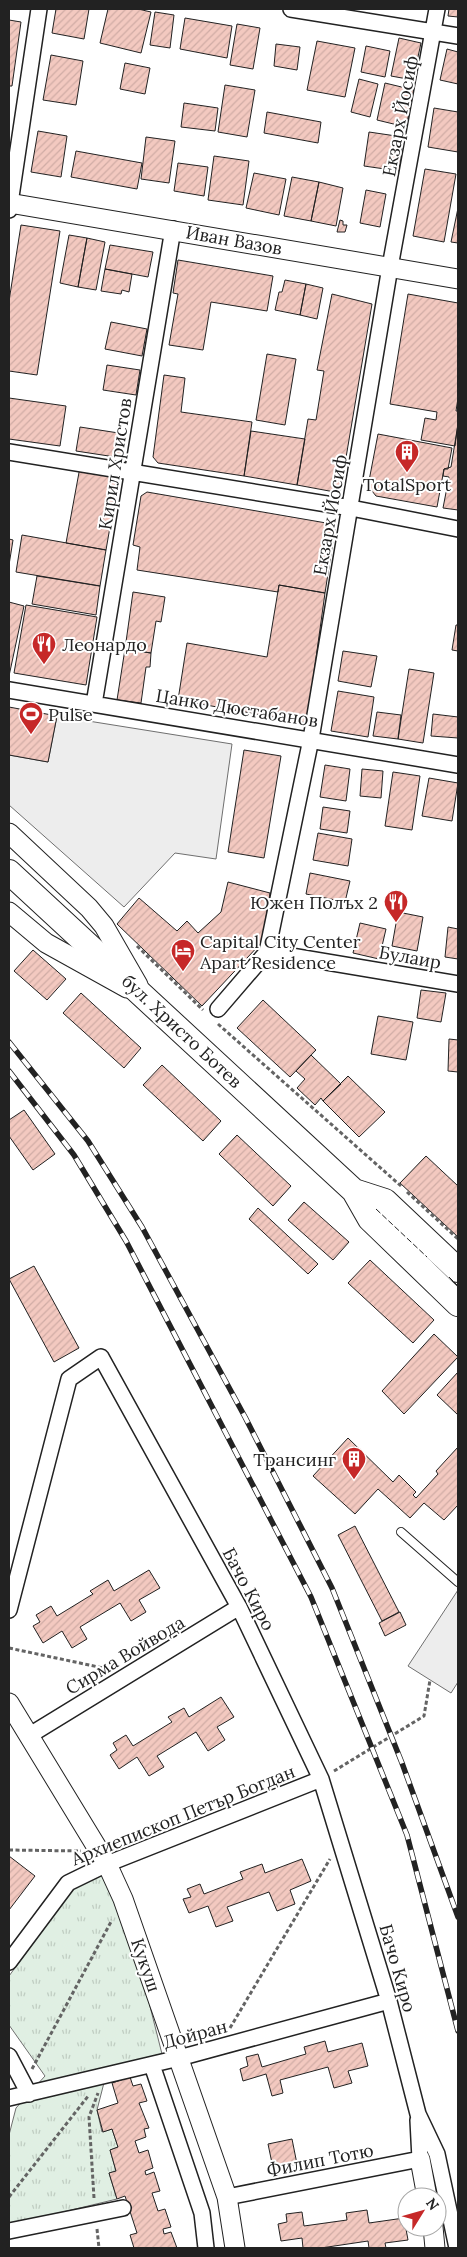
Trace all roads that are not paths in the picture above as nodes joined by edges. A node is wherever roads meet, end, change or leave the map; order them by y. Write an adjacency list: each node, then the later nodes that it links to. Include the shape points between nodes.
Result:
1 (39, 9): 6 (street)
2 (291, 9): 4 (street)
3 (437, 9): 4 (street, Екзарх Йосиф)
4 (435, 32): 5 (street); 8 (street, Екзарх Йосиф)
5 (458, 36)
6 (9, 205): 7 (street, Иван Вазов)
7 (173, 230): 8 (street, Иван Вазов); 11 (street, Кирил Христов)
8 (390, 268): 9 (street, Иван Вазов); 12 (street, Екзарх Йосиф)
9 (458, 279)
10 (9, 452): 11 (street)
11 (132, 472): 12 (street); 15 (street, Кирил Христов)
12 (351, 508): 13 (street); 16 (street, Екзарх Йосиф)
13 (458, 529)
14 (9, 690): 15 (street, Цанко Дюстабанов)
15 (94, 704): 16 (street, Цанко Дюстабанов)
16 (311, 739): 17 (street, Цанко Дюстабанов); 21 (street, Екзарх Йосиф)
17 (458, 765)
18 (9, 833): 23 (street, via 104,926)
19 (9, 872): 23 (main road, бул. Христо Ботев)
20 (9, 912): 23 (street, via 46,943)
21 (267, 952): 22 (street, Булаир); 24 (street, Екзарх Йосиф)
22 (458, 984)
23 (146, 999): 25 (main road, бул. Христо Ботев)
24 (211, 1013)
25 (354, 1191): 26 (main road, бул. Христо Ботев, via 385,1201); 27 (main road, бул. Христо Ботев, via 370,1219)
26 (458, 1270)
27 (458, 1304)
28 (401, 1532): 29 (lane)
29 (458, 1582)
30 (239, 1607): 31 (street, Бачо Киро, via 100,1357 69,1379); 33 (street, Сирма Войвода); 34 (street, Бачо Киро)
31 (9, 1610)
32 (9, 1702): 33 (street, Кукуш)
33 (30, 1735): 35 (street, Кукуш)
34 (322, 1779): 35 (street, Архиепископ Петър Богдан); 37 (street, Бачо Киро)
35 (104, 1857): 36 (street, Архиепископ Петър Богдан, via 68,1883); 39 (street, Кукуш, via 123,1899)
36 (9, 1962)
37 (389, 2001): 39 (street, Дойран); 43 (street, Бачо Киро)
38 (9, 2056): 41 (street)
39 (179, 2058): 40 (street, Дойран); 46 (street, Кукуш)
40 (152, 2065): 41 (street, Дойран); 49 (street, via 202,2212)
41 (26, 2089): 42 (street, Дойран)
42 (10, 2102)
43 (418, 2114): 44 (street, Бачо Киро); 51 (street, Бачо Киро, via 437,2154)
44 (420, 2159): 45 (street); 46 (street, Филип Тотю)
45 (425, 2187)
46 (227, 2197): 50 (street, Кукуш)
47 (123, 2208): 48 (street)
48 (9, 2231)
49 (206, 2248)
50 (235, 2248)
51 (456, 2248)

